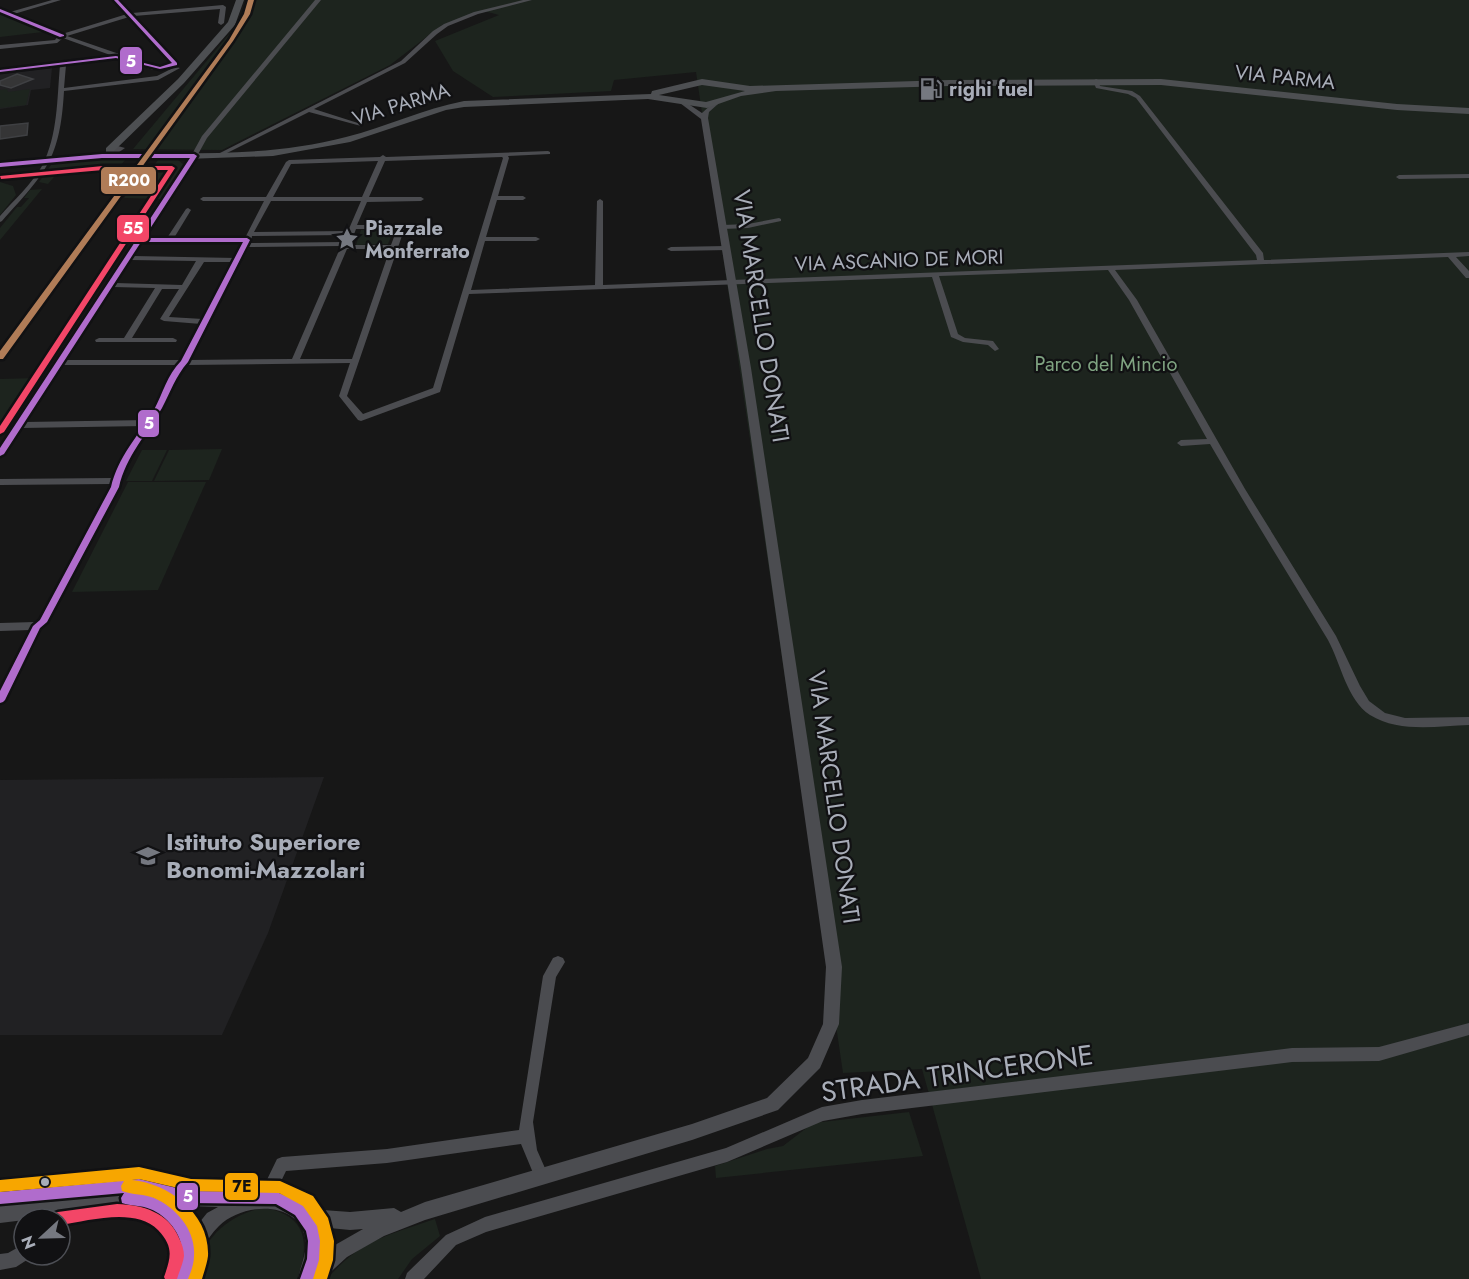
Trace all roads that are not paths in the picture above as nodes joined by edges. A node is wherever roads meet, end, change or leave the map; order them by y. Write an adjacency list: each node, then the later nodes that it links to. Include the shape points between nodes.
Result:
1 (58, 0): 7 (street)
2 (116, 0): 8 (street)
3 (240, 0): 31 (main road, via 232,23)
4 (318, 0): 39 (street, via 204,137)
5 (529, 0): 27 (street, via 446,25 403,62)
6 (0, 10): 7 (street)
7 (9, 14): 10 (street)
8 (130, 15): 9 (street, via 223,7); 10 (street); 13 (street)
9 (221, 24)
10 (62, 36): 11 (street, via 57,40); 12 (street)
11 (0, 47)
12 (119, 57): 14 (street); 15 (street)
13 (174, 61): 15 (street, via 167,68); 17 (street, via 178,66 170,74)
14 (63, 64): 16 (street); 22 (street)
15 (153, 68): 17 (street, via 159,74)
16 (0, 71)
17 (141, 80): 22 (street)
18 (1096, 81): 21 (main road, VIA PARMA); 28 (main road, VIA PARMA, via 1185,84); 71 (street, VIA PARMA, via 1098,87 1138,97 1260,255)
19 (724, 86): 20 (main road, VIA PARMA, via 702,82); 21 (main road, VIA PARMA); 24 (main road, via 731,93)
20 (678, 87): 23 (main road, VIA PARMA); 25 (main road, via 673,93)
21 (773, 89): 24 (main road, VIA PARMA)
22 (60, 90): 41 (street)
23 (632, 97): 25 (main road, VIA PARMA); 35 (main road, VIA PARMA, via 464,104 332,143 273,153)
24 (729, 98): 26 (main road, VIA PARMA)
25 (679, 101): 26 (main road, VIA PARMA); 29 (street)
26 (715, 104): 29 (street)
27 (310, 110): 30 (street); 35 (street)
28 (1469, 111)
29 (704, 118): 55 (street, VIA MARCELLO DONATI)
30 (359, 125)
31 (132, 130): 32 (main road); 34 (main road, via 110,146); 37 (main road, via 109,150)
32 (121, 148): 37 (main road); 38 (main road)
33 (548, 153): 36 (street)
34 (84, 154): 37 (main road); 41 (main road)
35 (219, 155): 39 (main road, VIA PARMA)
36 (504, 155): 40 (street); 45 (street)
37 (109, 156): 38 (main road, VIA PARMA); 41 (main road)
38 (136, 156): 39 (main road, VIA PARMA)
39 (194, 156): 59 (street)
40 (383, 157): 48 (street, via 289,162); 49 (street)
41 (49, 158): 42 (main road); 53 (street)
42 (0, 164)
43 (1469, 176): 44 (street)
44 (1399, 177)
45 (494, 198): 46 (street); 57 (street)
46 (523, 198)
47 (203, 199): 48 (street)
48 (270, 199): 49 (street); 61 (street)
49 (367, 199): 50 (street); 56 (street)
50 (421, 200)
51 (600, 201): 79 (street)
52 (188, 210): 60 (street)
53 (0, 220)
54 (779, 220): 55 (street)
55 (723, 227): 64 (street, VIA MARCELLO DONATI)
56 (353, 230): 61 (street); 62 (street); 63 (street, via 401,227)
57 (482, 239): 58 (street); 80 (street)
58 (537, 239)
59 (140, 240): 60 (street); 68 (street)
60 (169, 240): 61 (street)
61 (248, 240): 62 (street); 70 (street)
62 (346, 246): 63 (street); 89 (street)
63 (394, 247): 87 (street)
64 (726, 248): 65 (street); 75 (street, VIA MARCELLO DONATI)
65 (671, 249)
66 (1469, 254): 67 (street, VIA ASCANIO DE MORI)
67 (1450, 255): 71 (street, VIA ASCANIO DE MORI); 74 (street)
68 (128, 258): 69 (street); 76 (street)
69 (201, 260): 70 (street); 78 (street)
70 (238, 260): 82 (street)
71 (1261, 262): 72 (street, VIA ASCANIO DE MORI)
72 (1111, 268): 73 (street, VIA ASCANIO DE MORI); 93 (street)
73 (935, 275): 75 (street, VIA ASCANIO DE MORI); 86 (street, via 954,335 990,343)
74 (1469, 276)
75 (732, 282): 79 (street, VIA ASCANIO DE MORI); 105 (street, VIA MARCELLO DONATI, via 834,967 831,1024 814,1063 772,1104 692,1132)
76 (111, 285): 77 (street); 90 (street)
77 (160, 286): 78 (street); 81 (street)
78 (184, 287): 81 (street)
79 (599, 287): 80 (street, VIA ASCANIO DE MORI)
80 (467, 292): 87 (street, via 437,390 361,418 343,396)
81 (151, 320): 82 (street); 84 (street)
82 (206, 322): 88 (street)
83 (99, 340): 84 (street)
84 (126, 340): 85 (street)
85 (173, 340)
86 (995, 348)
87 (354, 361): 89 (street)
88 (184, 362): 89 (street); 90 (street); 91 (street, via 167,384)
89 (295, 362)
90 (59, 363): 92 (street)
91 (151, 423): 92 (street); 96 (street)
92 (19, 425): 95 (street)
93 (1213, 441): 94 (street); 101 (street, via 1341,654 1365,704 1378,714 1406,722)
94 (1181, 443)
95 (0, 454)
96 (114, 481): 97 (street); 98 (street, via 115,487 43,622)
97 (0, 482)
98 (37, 626): 99 (street); 100 (street)
99 (0, 627)
100 (0, 700)
101 (1469, 721)
102 (558, 962): 104 (street, via 550,976)
103 (1469, 1029): 114 (street, STRADA TRINCERONE, via 1379,1054 1292,1055 822,1114 727,1155 484,1225 451,1240)
104 (525, 1136): 105 (street); 107 (street, via 387,1156 282,1164)
105 (541, 1175): 109 (street, VIA MARCELLO DONATI)
106 (0, 1198): 107 (street, VIA MARCELLO DONATI, via 139,1185 189,1197)
107 (259, 1198): 110 (street, VIA MARCELLO DONATI, via 292,1204); 111 (street, via 220,1214)
108 (72, 1208): 111 (street, via 131,1198 148,1199 176,1220)
109 (425, 1211): 110 (street, VIA MARCELLO DONATI, via 378,1220); 113 (street, VIA MARCELLO DONATI, via 378,1230 341,1251)
110 (306, 1217): 113 (street, VIA MARCELLO DONATI, via 315,1241)
111 (189, 1253): 112 (street)
112 (183, 1279)
113 (309, 1279)
114 (413, 1279)

